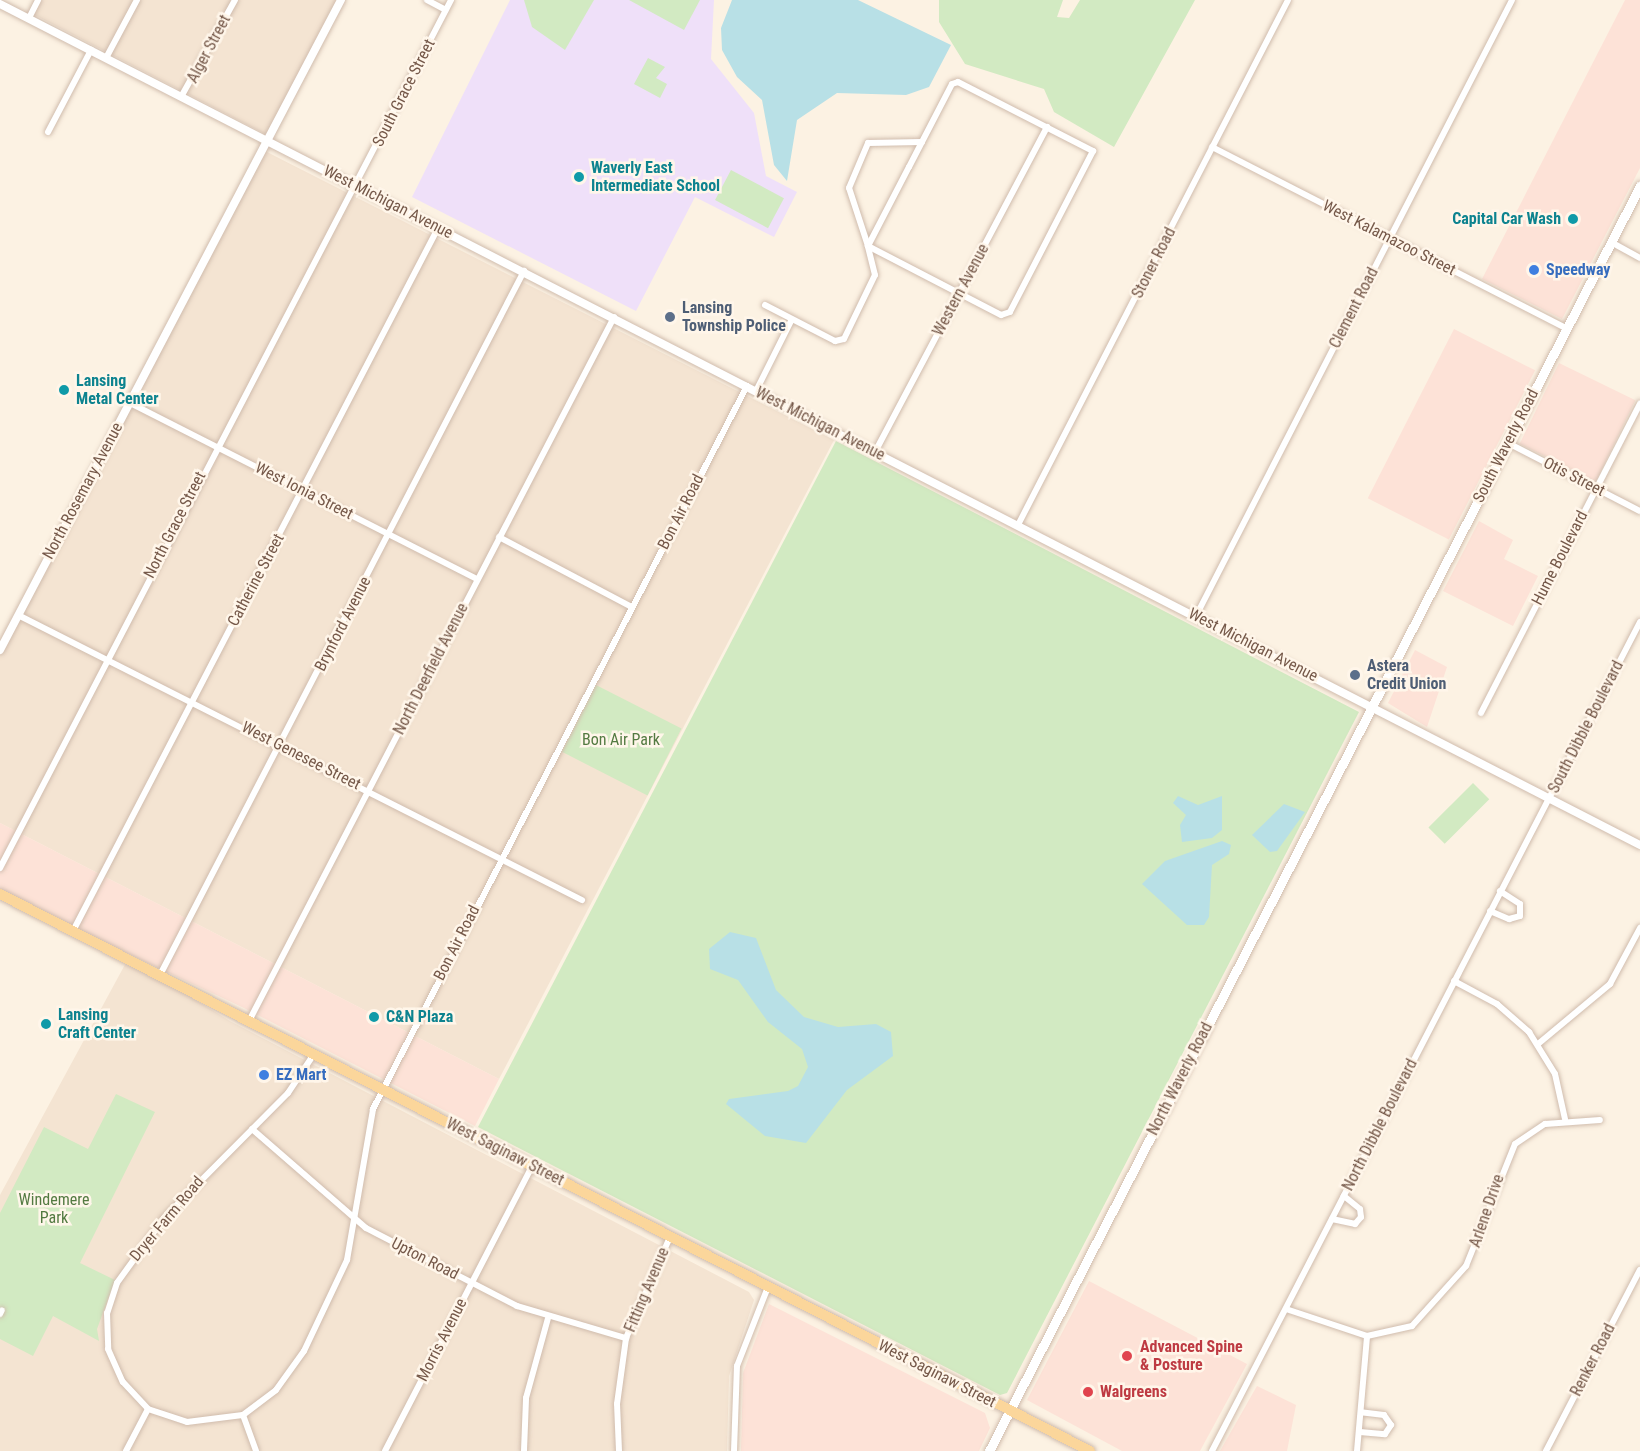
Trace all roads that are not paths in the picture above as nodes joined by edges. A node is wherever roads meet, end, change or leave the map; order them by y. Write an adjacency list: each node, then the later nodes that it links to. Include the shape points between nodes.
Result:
1 (38, 0): 11 (street)
2 (137, 0): 13 (street)
3 (235, 0): 14 (street, Alger Street)
4 (341, 0): 17 (street, North Rosemary Avenue)
5 (427, 0): 10 (street)
6 (451, 0): 10 (street, South Grace Street)
7 (1288, 0): 19 (street, Stoner Road)
8 (1512, 0): 23 (street, Clement Road)
9 (0, 4): 11 (street, West Michigan Avenue)
10 (446, 10): 20 (street, South Grace Street)
11 (28, 18): 12 (street, West Michigan Avenue)
12 (91, 50): 13 (street, West Michigan Avenue); 16 (street)
13 (106, 58): 14 (street, West Michigan Avenue)
14 (181, 97): 17 (street, West Michigan Avenue)
15 (1047, 127): 18 (street, via 958,82); 28 (street, Western Avenue); 28 (street, via 1093,151 1038,260 1010,312 1001,315)
16 (48, 132)
17 (267, 141): 20 (street, West Michigan Avenue); 35 (street, North Rosemary Avenue)
18 (922, 142): 25 (street); 25 (street, via 868,143 849,188)
19 (1212, 147): 23 (street, West Kalamazoo Street); 43 (street, Stoner Road)
20 (356, 186): 22 (street, West Michigan Avenue); 38 (street, North Grace Street)
21 (1640, 186): 24 (main road, South Waverly Road)
22 (438, 228): 27 (street, West Michigan Avenue); 41 (street, Catherine Street)
23 (1390, 238): 32 (street, West Kalamazoo Street); 49 (street, Clement Road)
24 (1611, 243): 26 (street); 32 (main road, South Waverly Road)
25 (868, 246): 28 (street); 31 (street, via 875,275 844,339 835,341)
26 (1640, 258)
27 (525, 271): 30 (street, West Michigan Avenue); 44 (street, Brynford Avenue)
28 (959, 293): 39 (street, Western Avenue)
29 (765, 305): 31 (street)
30 (614, 316): 33 (street, West Michigan Avenue); 45 (street, North Deerfield Avenue)
31 (792, 319): 34 (street)
32 (1565, 328): 37 (main road, South Waverly Road)
33 (747, 386): 34 (street, West Michigan Avenue); 47 (street, Bon Air Road)
34 (756, 391): 39 (street, West Michigan Avenue)
35 (130, 403): 38 (street, West Ionia Street); 48 (street, North Rosemary Avenue)
36 (1640, 403): 40 (street, Hume Boulevard)
37 (1508, 443): 40 (street, Otis Street); 54 (main road, South Waverly Road)
38 (217, 446): 41 (street, West Ionia Street); 52 (street, North Grace Street)
39 (875, 452): 43 (street, West Michigan Avenue)
40 (1596, 489): 42 (street, Otis Street); 55 (street, Hume Boulevard)
41 (303, 490): 44 (street, West Ionia Street); 53 (street, Catherine Street)
42 (1640, 511)
43 (1018, 525): 49 (street, West Michigan Avenue)
44 (389, 534): 46 (street, West Ionia Street); 56 (street, Brynford Avenue)
45 (499, 537): 46 (street, North Deerfield Avenue); 47 (street)
46 (477, 579): 57 (street, North Deerfield Avenue)
47 (632, 607): 60 (street, Bon Air Road)
48 (18, 615): 51 (street, North Rosemary Avenue); 52 (street, West Genesee Street)
49 (1196, 616): 54 (street, West Michigan Avenue)
50 (1640, 622): 58 (street, South Dibble Boulevard)
51 (0, 650)
52 (106, 657): 53 (street, West Genesee Street); 61 (street, North Grace Street)
53 (194, 701): 56 (street, West Genesee Street); 67 (street, Catherine Street)
54 (1373, 707): 58 (street, West Michigan Avenue); 90 (main road, North Waverly Road)
55 (1480, 713)
56 (280, 745): 57 (street, West Genesee Street); 68 (street, Brynford Avenue)
57 (369, 791): 60 (street, West Genesee Street); 70 (street, North Deerfield Avenue)
58 (1549, 800): 59 (street, West Michigan Avenue); 62 (street, North Dibble Boulevard)
59 (1640, 845)
60 (501, 858): 64 (street, West Genesee Street); 73 (street, Bon Air Road)
61 (0, 868)
62 (1500, 891): 65 (street, North Dibble Boulevard); 65 (street, via 1520,904 1520,916 1509,919)
63 (0, 894): 67 (main road, West Saginaw Street)
64 (582, 900)
65 (1490, 911): 69 (street, North Dibble Boulevard)
66 (1640, 928): 71 (street, via 1610,984)
67 (73, 931): 68 (main road, West Saginaw Street)
68 (160, 975): 70 (main road, West Saginaw Street)
69 (1454, 981): 71 (street, via 1512,1014); 78 (street, North Dibble Boulevard)
70 (249, 1021): 72 (main road, West Saginaw Street)
71 (1538, 1044): 74 (street, via 1562,1091)
72 (314, 1054): 73 (main road, West Saginaw Street); 76 (street, Dryer Farm Road, via 288,1093)
73 (383, 1090): 77 (main road, West Saginaw Street); 80 (street, Bon Air Road, via 373,1109)
74 (1565, 1119): 75 (street, Arlene Drive); 87 (street, Arlene Drive, via 1532,1130 1515,1144 1474,1250 1430,1311 1402,1331)
75 (1600, 1120)
76 (252, 1129): 80 (street, Upton Road); 89 (street, Dryer Farm Road, via 164,1218 111,1297 108,1349 123,1382)
77 (532, 1166): 81 (main road, West Saginaw Street); 83 (street, Morris Avenue)
78 (1344, 1196): 79 (street, North Dibble Boulevard); 79 (street, via 1360,1209 1361,1218 1355,1224)
79 (1332, 1219): 85 (street, North Dibble Boulevard)
80 (355, 1220): 83 (street, Upton Road); 92 (street, Bon Air Road, via 339,1283 304,1351 276,1390)
81 (670, 1237): 84 (main road, West Saginaw Street); 88 (street, Fitting Avenue)
82 (1640, 1270): 104 (street, Renker Road)
83 (472, 1283): 86 (street, Upton Road); 96 (street, Morris Avenue)
84 (768, 1287): 90 (main road, West Saginaw Street); 99 (street, via 738,1361)
85 (1286, 1309): 87 (street, Arlene Drive); 102 (street, North Dibble Boulevard)
86 (548, 1318): 88 (street, Upton Road); 97 (street, via 526,1398)
87 (1367, 1336): 91 (street)
88 (626, 1338): 98 (street, Fitting Avenue, via 617,1404)
89 (148, 1409): 92 (street, via 187,1422); 94 (street)
90 (1010, 1411): 100 (main road, North Waverly Road); 101 (main road, West Saginaw Street)
91 (1361, 1412): 93 (street); 93 (street, via 1384,1415 1391,1425 1385,1434)
92 (243, 1415): 95 (street)
93 (1360, 1432): 103 (street)
94 (126, 1451)
95 (256, 1451)
96 (385, 1451)
97 (524, 1451)
98 (619, 1451)
99 (734, 1451)
100 (989, 1451)
101 (1090, 1451)
102 (1212, 1451)
103 (1357, 1451)
104 (1546, 1451)

